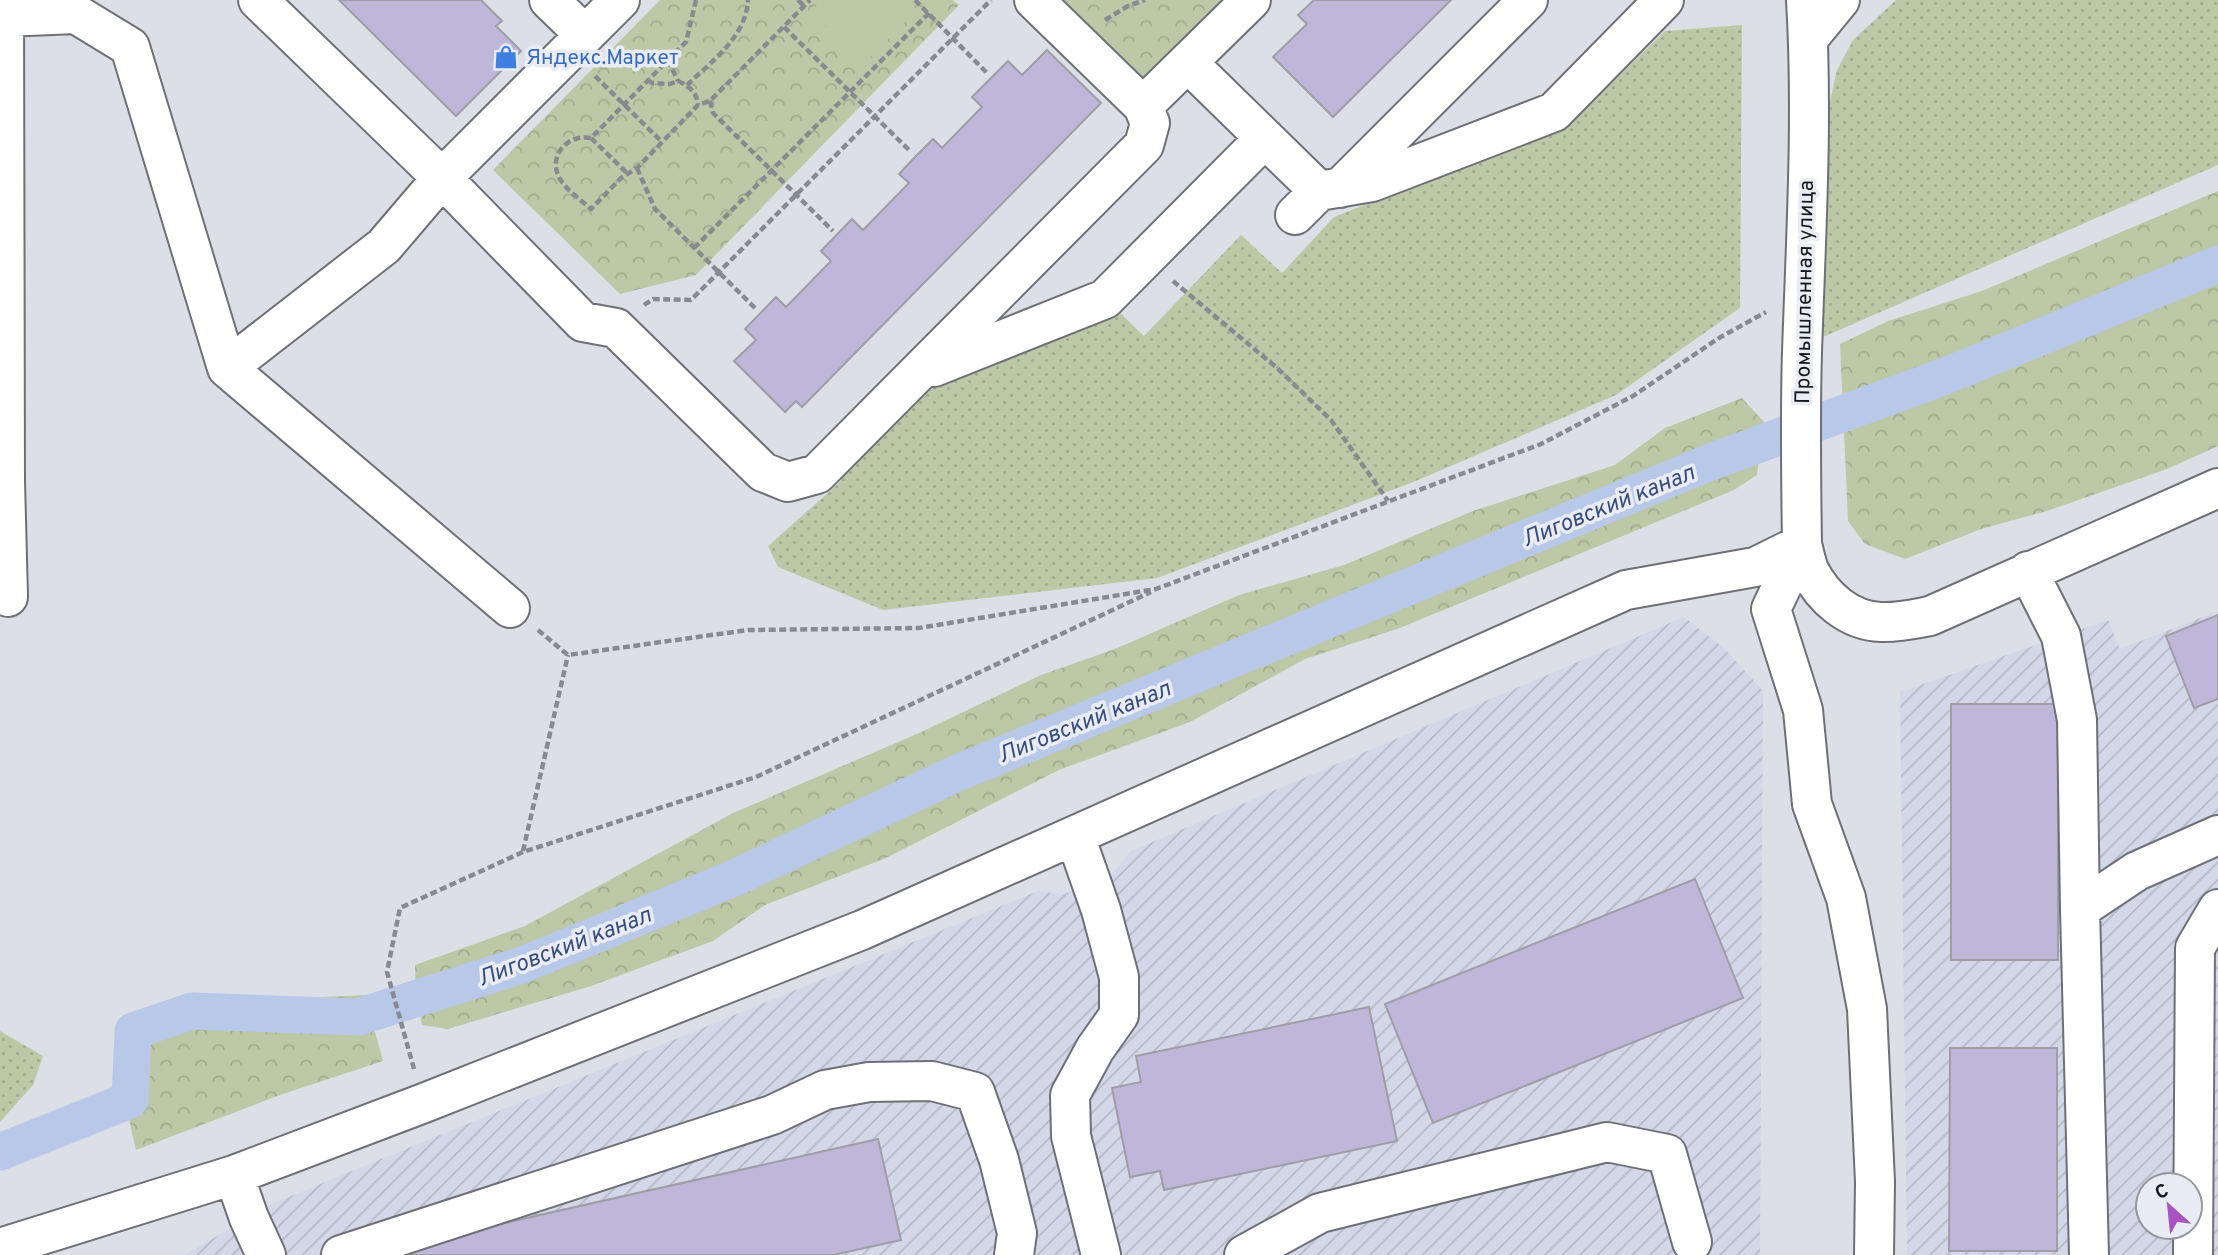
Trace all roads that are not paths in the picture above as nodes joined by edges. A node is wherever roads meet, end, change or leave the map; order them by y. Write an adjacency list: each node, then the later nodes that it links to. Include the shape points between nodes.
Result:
1 (258, 0): 16 (street)
2 (549, 0): 12 (street)
3 (620, 0): 12 (street)
4 (1034, 0): 14 (street)
5 (1251, 0): 13 (street)
6 (1528, 0): 17 (street)
7 (1664, 0): 17 (street, via 1554,112)
8 (1806, 0): 11 (street, Промышленная улица)
9 (1840, 0): 11 (street)
10 (4, 9): 18 (street, via 76,14 130,47); 20 (street)
11 (1808, 39): 22 (street, Промышленная улица)
12 (577, 43): 16 (street)
13 (1188, 62): 14 (street); 15 (street)
14 (1143, 106): 19 (street, via 1150,123 1144,145)
15 (1265, 138): 17 (street); 19 (street, via 1105,299)
16 (442, 178): 18 (street, via 384,246); 19 (street, via 583,322 617,328 763,472 788,482 817,474)
17 (1318, 198)
18 (227, 368): 25 (street)
19 (919, 373)
20 (3, 481): 24 (street)
21 (2218, 488): 23 (street)
22 (1802, 544): 23 (street, via 1809,569 1837,607 1861,619 1881,622 1930,616); 27 (street, via 1755,567 1626,590); 38 (street, via 1771,610 1803,709 1812,804 1846,898 1867,1009)
23 (2028, 571): 28 (street, via 2061,636 2077,720)
24 (8, 597)
25 (510, 608)
26 (2218, 835): 28 (street, via 2137,871)
27 (1075, 836): 30 (street, via 862,930); 36 (street, via 1119,977 1119,1015 1070,1095 1072,1136)
28 (2080, 909): 39 (street)
29 (2218, 909): 40 (street, via 2195,948)
30 (234, 1175): 32 (street); 33 (street)
31 (1692, 1242): 37 (street, via 1667,1154 1607,1142 1320,1213)
32 (0, 1248)
33 (266, 1255)
34 (341, 1255): 35 (street, via 772,1115 825,1090 869,1082 932,1081 975,1092 999,1160 1017,1233)
35 (1014, 1255)
36 (1101, 1255)
37 (1244, 1255)
38 (1874, 1255)
39 (2089, 1255)
40 (2193, 1255)

